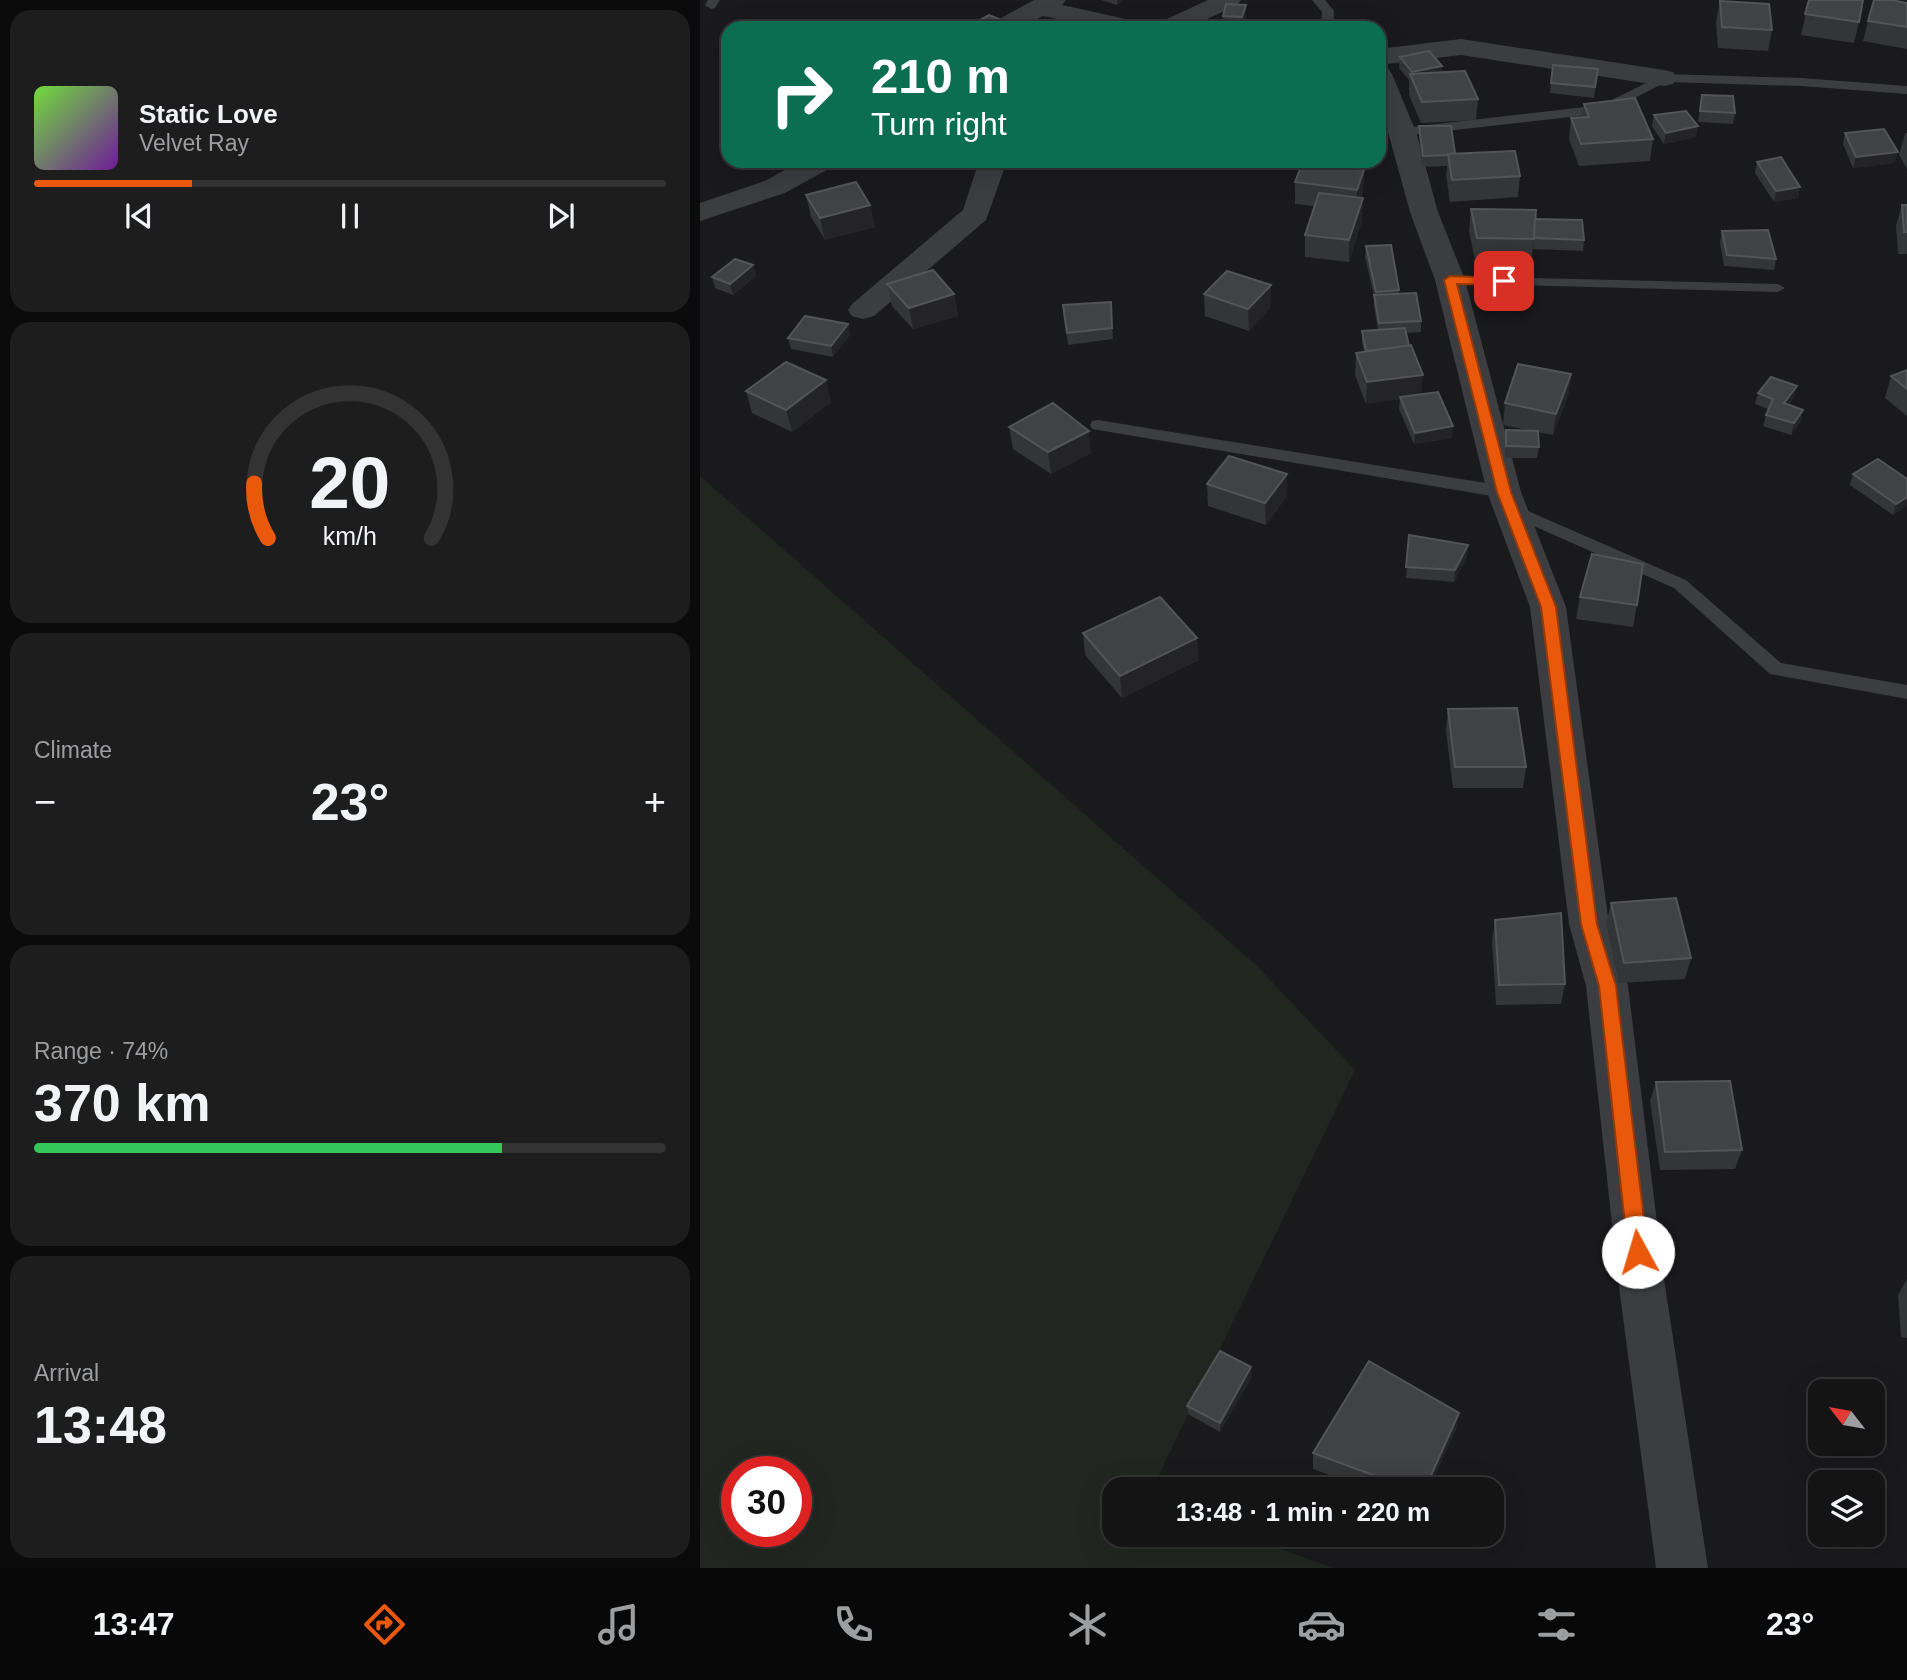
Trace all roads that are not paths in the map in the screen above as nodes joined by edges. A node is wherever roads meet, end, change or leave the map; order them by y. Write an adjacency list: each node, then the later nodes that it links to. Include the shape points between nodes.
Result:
1 (1228, 0): 6 (street)
2 (1318, 0): 7 (lane, via 1328,11)
3 (1048, 4): 4 (street); 5 (street)
4 (1015, 21)
5 (1110, 21)
6 (1182, 21)
7 (1327, 21)
8 (1386, 56): 9 (street, via 1461,47)
9 (1664, 78): 10 (lane); 12 (lane, via 1605,109)
10 (1907, 90)
11 (1386, 92): 12 (street)
12 (1402, 132): 16 (street, via 1424,212)
13 (809, 168): 15 (street, via 775,187)
14 (991, 168): 18 (street, via 976,214)
15 (700, 212)
16 (1450, 280): 17 (lane); 20 (street)
17 (1778, 288)
18 (863, 310)
19 (1098, 425): 20 (lane)
20 (1507, 500): 21 (lane, via 1680,584 1776,669); 22 (street, via 1548,607 1589,924 1607,986 1641,1279)
21 (1907, 692)
22 (1682, 1568)

